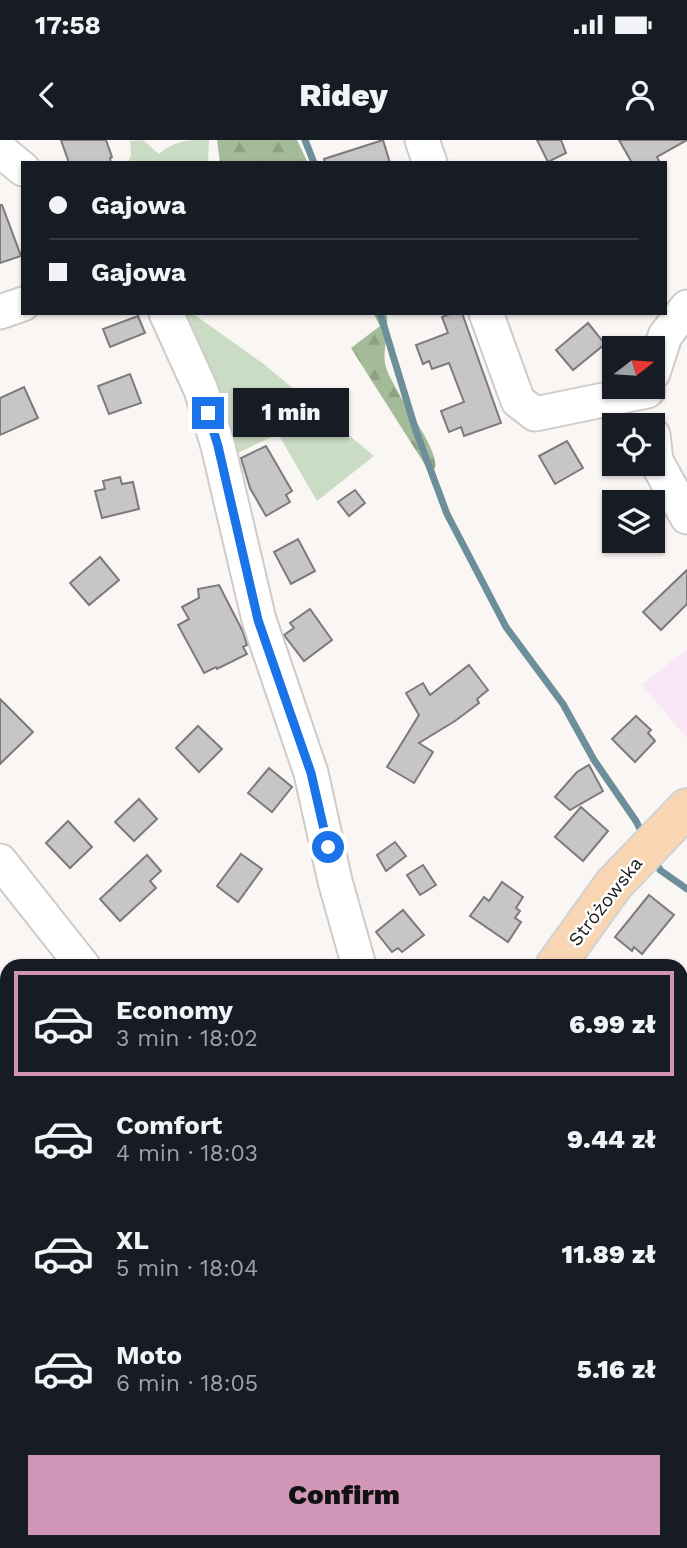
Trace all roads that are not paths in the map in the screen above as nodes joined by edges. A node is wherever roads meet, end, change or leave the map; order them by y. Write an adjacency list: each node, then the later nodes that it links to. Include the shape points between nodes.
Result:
1 (422, 140): 3 (street)
2 (0, 150): 4 (street)
3 (429, 161)
4 (21, 167)
5 (21, 305): 7 (street)
6 (687, 307): 10 (street)
7 (0, 312)
8 (167, 315): 17 (street, via 201,390 218,446 258,620 311,773)
9 (487, 315): 11 (street, via 518,401 527,410 535,414)
10 (665, 336)
11 (602, 396)
12 (664, 476): 13 (street)
13 (687, 517)
14 (687, 808): 18 (main road, Stróżowska, via 614,884)
15 (0, 861): 16 (street)
16 (77, 959)
17 (357, 959)
18 (560, 959)

